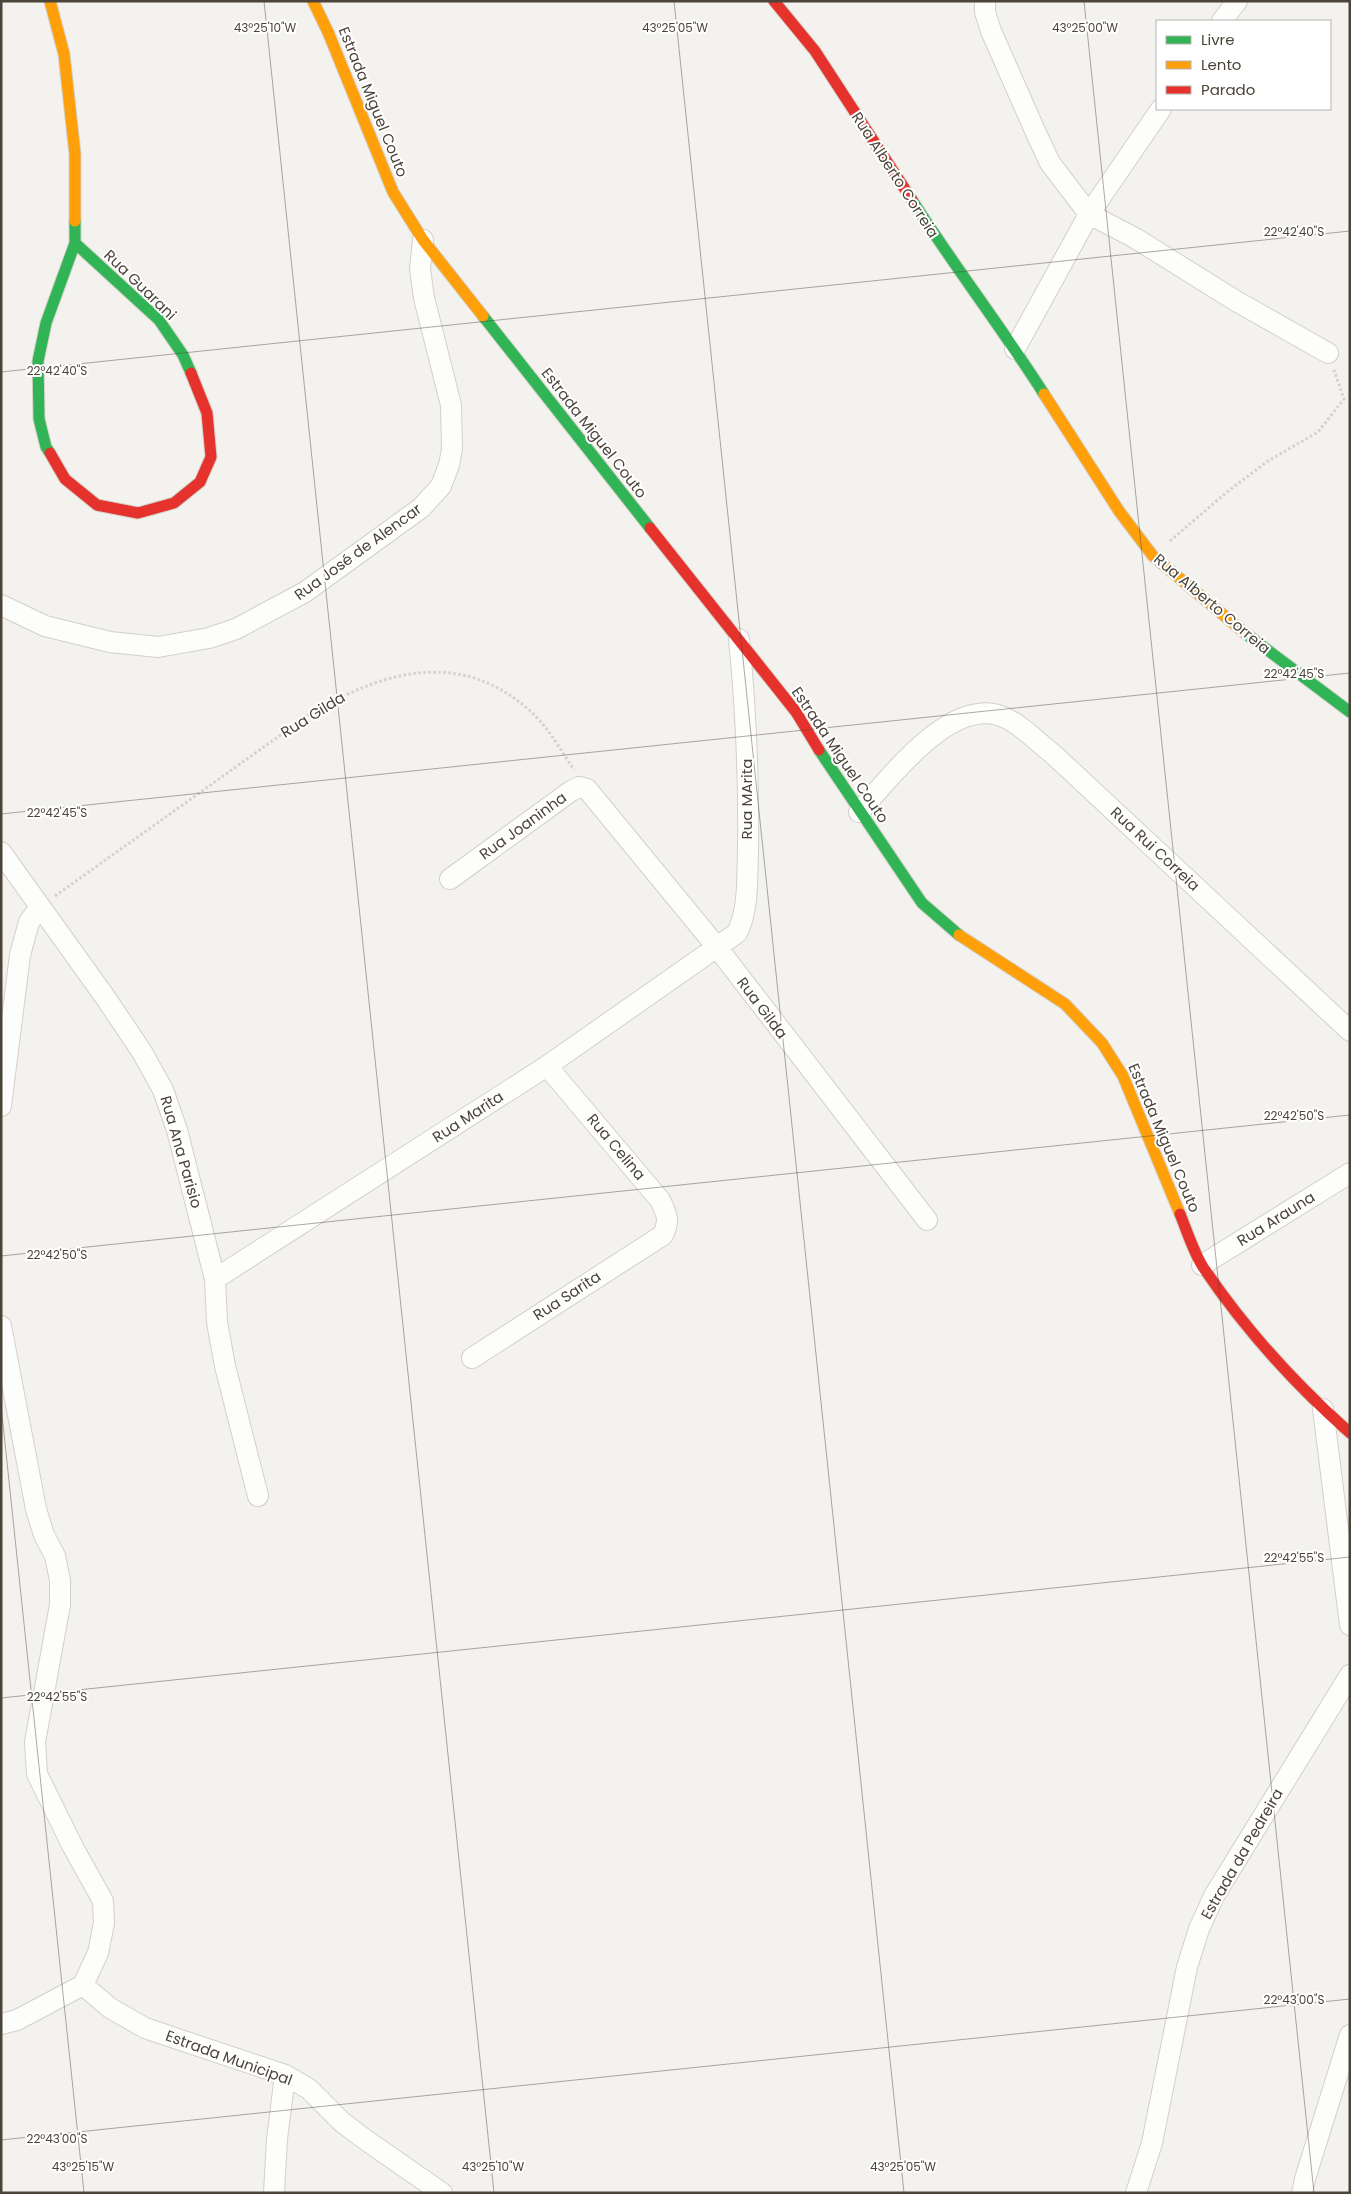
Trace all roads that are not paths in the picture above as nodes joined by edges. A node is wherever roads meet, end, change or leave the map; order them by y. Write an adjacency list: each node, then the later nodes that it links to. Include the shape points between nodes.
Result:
1 (50, 1): 10 (street, Rua Guarani, via 64,54 75,154)
2 (313, 1): 9 (street, Estrada Miguel Couto, via 393,192)
3 (774, 1): 11 (street, Rua Alberto Correia, via 815,51 952,264)
4 (985, 1): 8 (street, via 991,31 1050,163)
5 (1237, 1): 6 (street)
6 (1223, 20)
7 (1160, 110): 8 (street)
8 (1089, 214): 11 (street); 12 (street)
9 (423, 240): 13 (street, Rua José de Alencar, via 420,269 424,298 451,405 452,450 441,486 421,508 305,592 236,629 209,638 158,647 110,642 45,626); 14 (street, Estrada Miguel Couto)
10 (75, 243): 10 (street, Rua Guarani, via 46,323 38,361 39,419 46,447 65,479 97,504 138,513 174,503 200,482 211,457 207,413 183,354 159,320)
11 (1015, 349): 15 (street, Rua Alberto Correia, via 1119,511 1153,556 1243,632)
12 (1328, 353)
13 (1, 605)
14 (739, 639): 17 (street, Estrada Miguel Couto, via 796,712); 21 (street, Rua MArita, via 749,794 745,893 742,924 737,933)
15 (1350, 712)
16 (592, 793): 19 (street, Rua Joaninha, via 579,787 571,791); 21 (street, Rua Gilda)
17 (860, 812): 22 (street, Rua Rui Correia, via 902,763 958,719 977,714 996,715 1009,720 1054,755); 28 (street, Estrada Miguel Couto, via 922,904 951,930 1064,1004 1102,1043 1124,1076)
18 (1, 852): 20 (street, Rua Ana Parisio)
19 (450, 879)
20 (40, 907): 24 (street, via 29,922 20,955); 29 (street, Rua Ana Parisio, via 137,1044 163,1090 177,1130)
21 (716, 946): 23 (street, Rua Marita); 26 (street, Rua Gilda)
22 (1350, 1031)
23 (547, 1066): 27 (street, Rua Celina, via 660,1200 668,1215 668,1225); 29 (street, Rua Marita)
24 (1, 1106)
25 (1350, 1173): 28 (street, Rua Arauna)
26 (927, 1220)
27 (662, 1235): 31 (street, Rua Sarita)
28 (1202, 1265): 32 (street, Estrada Miguel Couto, via 1255,1336)
29 (215, 1279): 34 (street, Rua Ana Parisio, via 217,1322 225,1366)
30 (1, 1326): 37 (street, via 36,1509 55,1556 60,1580 60,1605 35,1742 37,1774 103,1901 104,1923 98,1953)
31 (472, 1358)
32 (1322, 1409): 33 (street, Estrada Miguel Couto); 35 (street)
33 (1347, 1427)
34 (258, 1496)
35 (1350, 1625)
36 (1350, 1675): 45 (street, Estrada da Pedreira, via 1214,1896 1199,1929 1187,1967 1152,2143)
37 (83, 1985): 38 (street, via 17,2020); 40 (street, Estrada Municipal, via 110,2008 145,2028)
38 (1, 2024)
39 (1350, 2035): 42 (street)
40 (285, 2075): 43 (street); 44 (street, Estrada Municipal, via 309,2089 363,2138)
41 (1350, 2091): 42 (street)
42 (1328, 2105): 46 (street)
43 (274, 2193)
44 (442, 2193)
45 (1136, 2193)
46 (1302, 2193)

